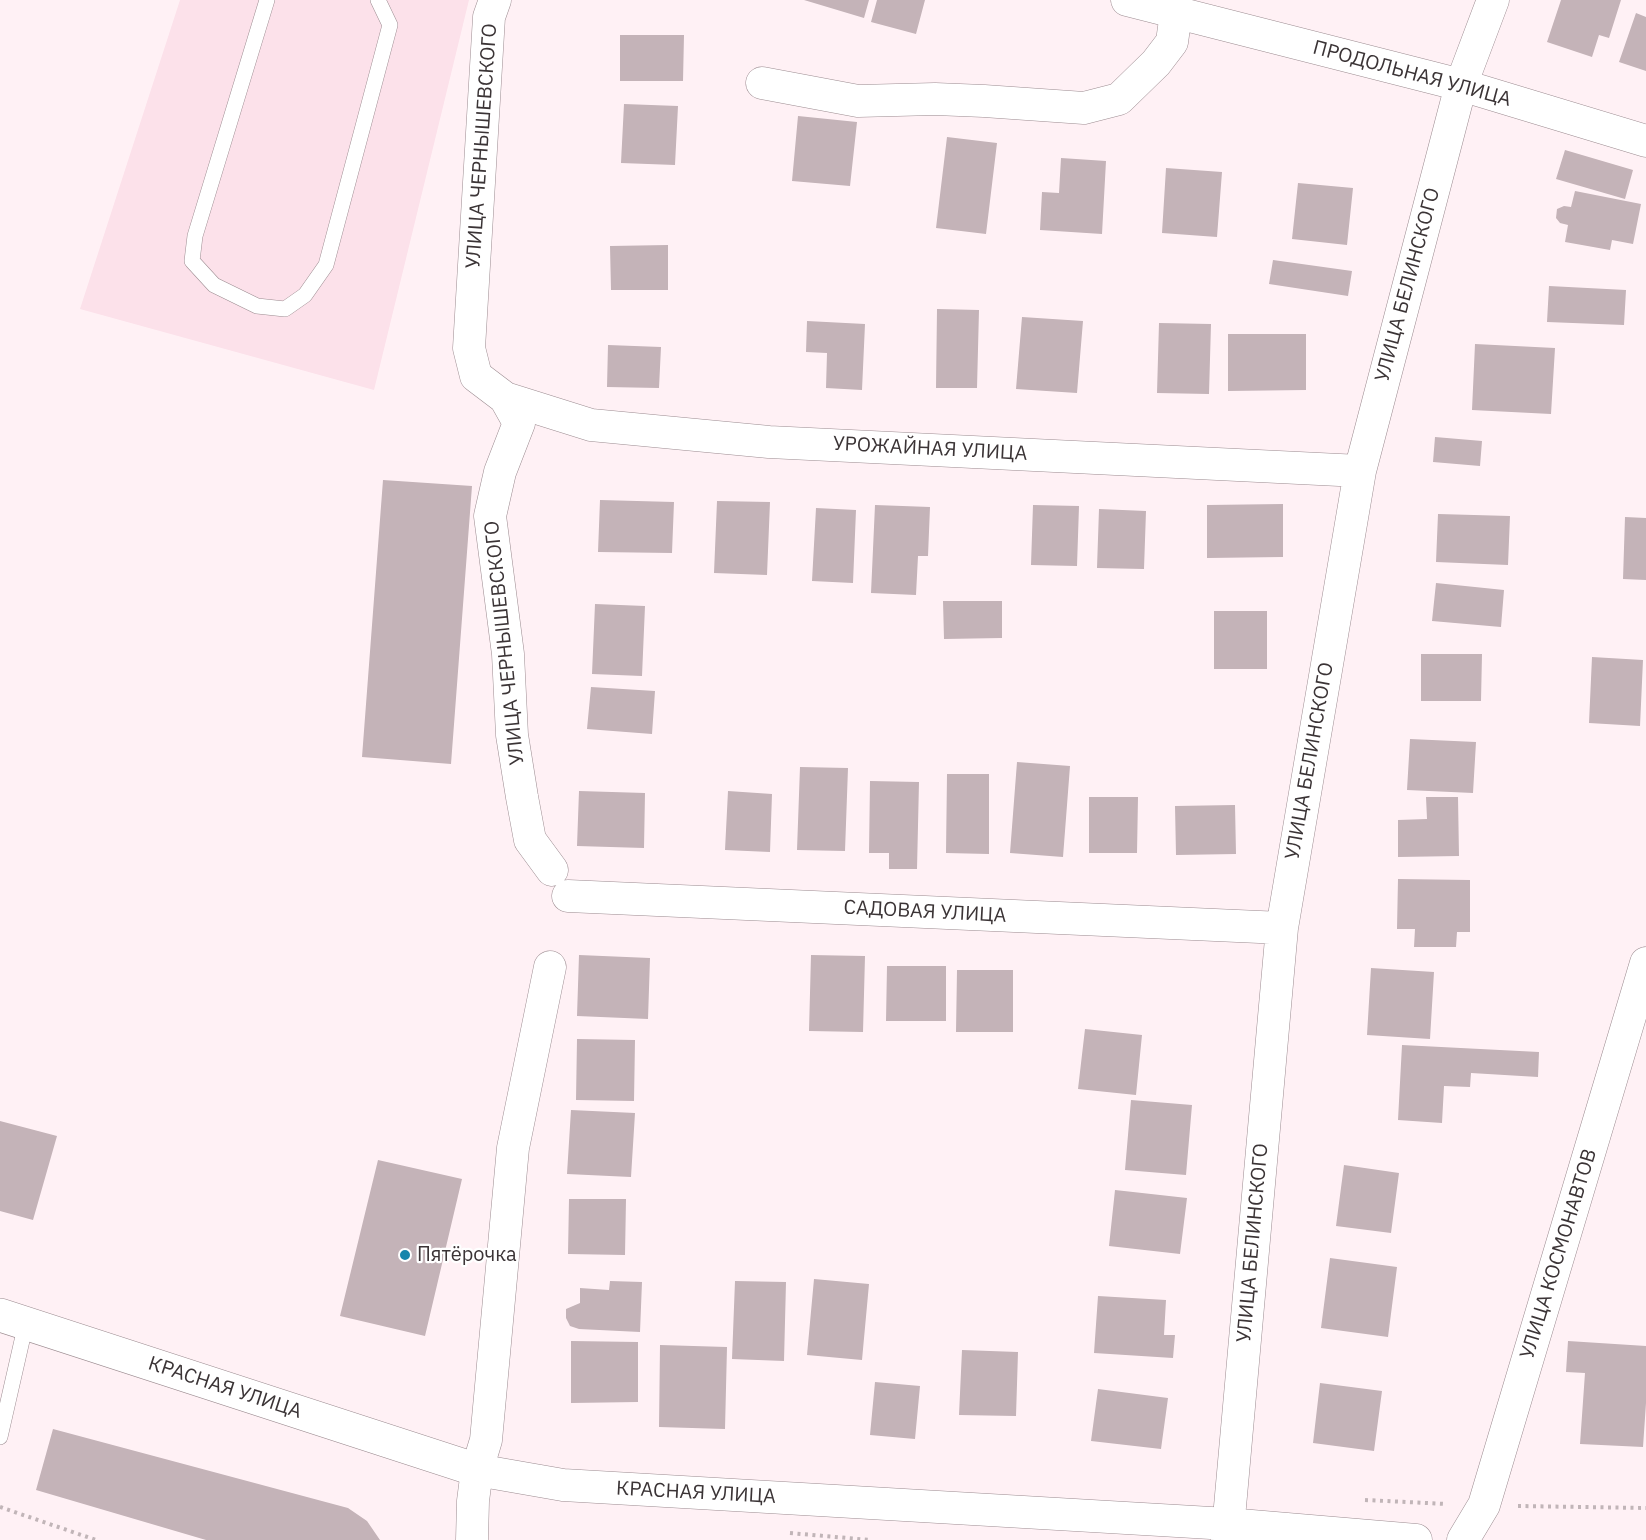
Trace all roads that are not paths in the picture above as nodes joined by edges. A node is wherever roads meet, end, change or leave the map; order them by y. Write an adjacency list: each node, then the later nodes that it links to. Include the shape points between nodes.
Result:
1 (267, 0): 2 (lane, via 195,236 192,261 214,285 257,306 285,309 305,295 326,265 390,25)
2 (378, 0)
3 (495, 0): 10 (street, УЛИЦА ЧЕРНЫШЕВСКОГО, via 489,17 469,348 476,376)
4 (1127, 0): 6 (street, ПРОДОЛЬНАЯ УЛИЦА)
5 (1493, 0): 8 (street, УЛИЦА БЕЛИНСКОГО)
6 (1176, 13): 7 (street, via 1172,42 1156,63 1119,99 1084,108 984,100 858,100); 8 (street, ПРОДОЛЬНАЯ УЛИЦА)
7 (762, 83)
8 (1461, 85): 9 (street, ПРОДОЛЬНАЯ УЛИЦА); 11 (street, УЛИЦА БЕЛИНСКОГО)
9 (1646, 141)
10 (505, 398): 11 (street, УРОЖАЙНАЯ УЛИЦА, via 591,425 769,442); 12 (street, УЛИЦА ЧЕРНЫШЕВСКОГО, via 519,423 500,472 490,516 522,797 530,840)
11 (1360, 471): 14 (street, УЛИЦА БЕЛИНСКОГО)
12 (552, 870)
13 (568, 896): 14 (street, САДОВАЯ УЛИЦА)
14 (1282, 928): 20 (street, УЛИЦА БЕЛИНСКОГО)
15 (1646, 963): 23 (street, УЛИЦА КОСМОНАВТОВ, via 1484,1505)
16 (550, 967): 19 (street, via 513,1148 486,1440)
17 (13, 1319): 18 (lane); 19 (street, КРАСНАЯ УЛИЦА)
18 (0, 1437)
19 (477, 1470): 20 (street, КРАСНАЯ УЛИЦА, via 563,1485); 21 (street)
20 (1227, 1532): 22 (street, КРАСНАЯ УЛИЦА)
21 (472, 1540)
22 (1416, 1540)
23 (1463, 1540)

